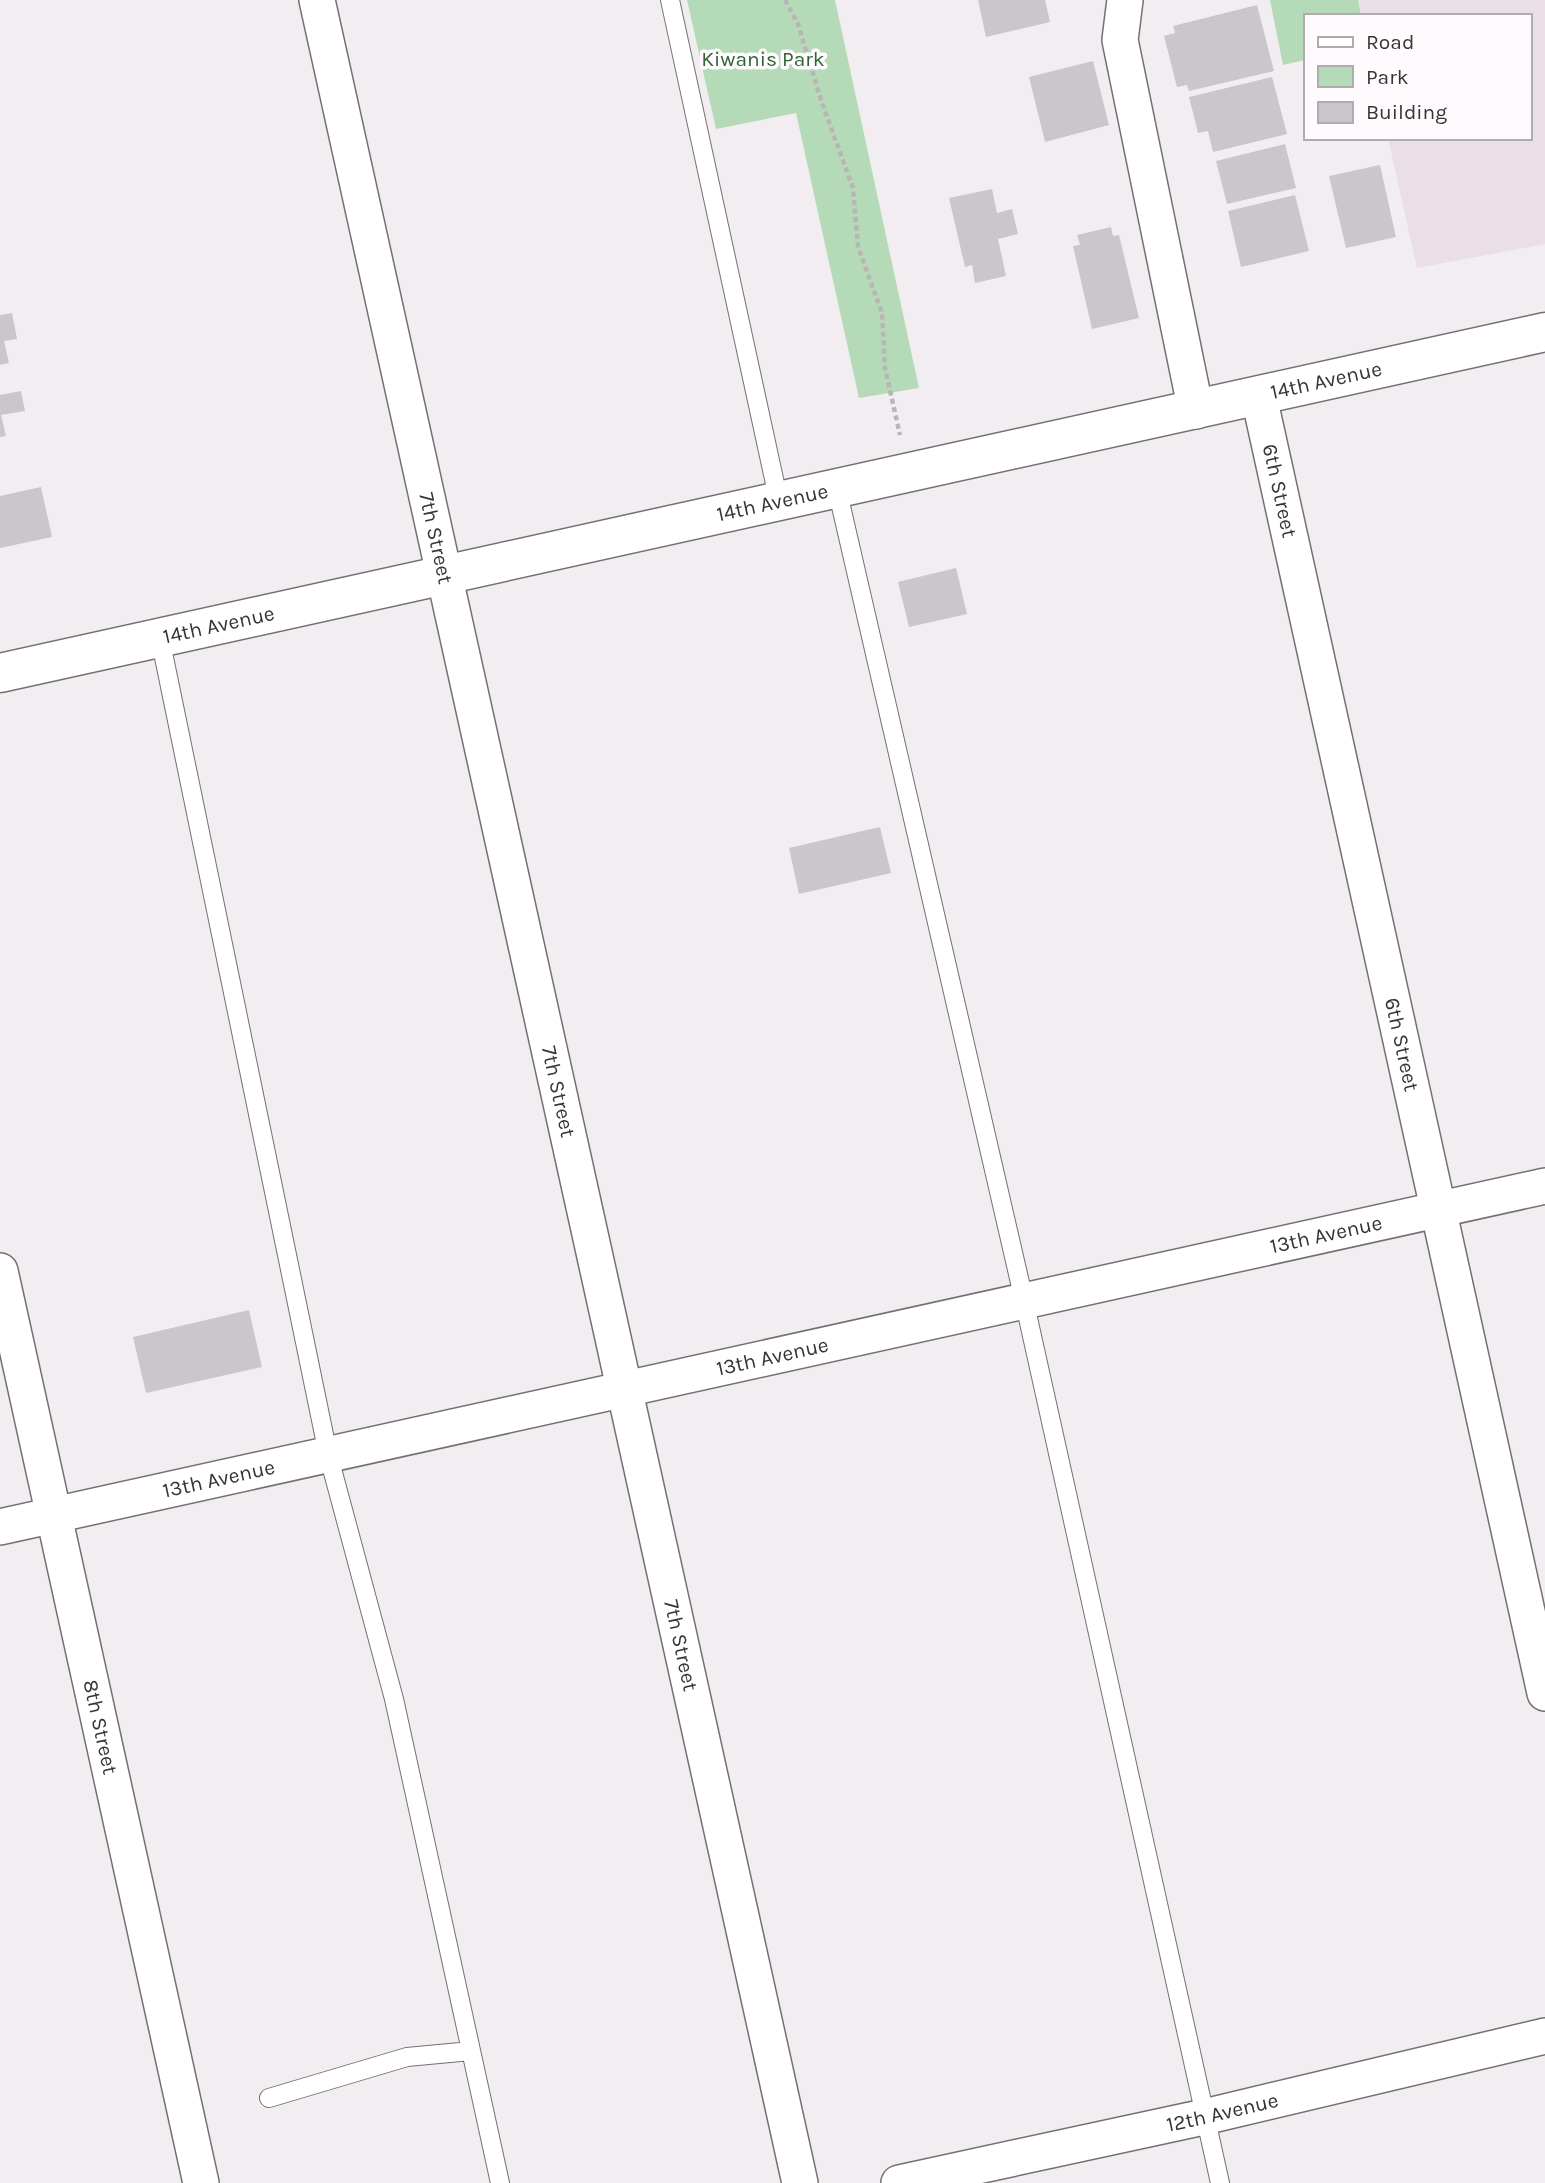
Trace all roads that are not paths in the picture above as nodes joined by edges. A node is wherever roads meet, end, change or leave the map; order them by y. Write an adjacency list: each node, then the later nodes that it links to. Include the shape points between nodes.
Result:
1 (317, 0): 9 (street, 7th Street)
2 (670, 0): 8 (lane)
3 (1125, 0): 6 (street, via 1120,40)
4 (1545, 332): 5 (street, 14th Avenue)
5 (1259, 397): 6 (street, 14th Avenue); 13 (street, 6th Street)
6 (1196, 411): 7 (street, 14th Avenue)
7 (837, 489): 8 (street, 14th Avenue); 15 (lane)
8 (779, 502): 9 (street, 14th Avenue)
9 (444, 575): 10 (street, 14th Avenue); 16 (street, 7th Street)
10 (160, 638): 11 (street, 14th Avenue); 17 (lane)
11 (0, 673)
12 (1545, 1186): 13 (street, 13th Avenue)
13 (1437, 1209): 15 (street, 13th Avenue); 20 (street, 6th Street)
14 (0, 1271): 18 (street, 8th Street)
15 (1024, 1300): 16 (street, 13th Avenue); 24 (lane)
16 (622, 1389): 17 (street, 13th Avenue); 27 (street, 7th Street)
17 (328, 1454): 18 (street, 13th Avenue); 22 (lane, via 394,1699)
18 (54, 1515): 19 (street, 13th Avenue); 25 (street, 8th Street)
19 (0, 1527)
20 (1545, 1693)
21 (1545, 2036): 24 (street, 12th Avenue)
22 (471, 2051): 23 (lane, via 407,2057); 26 (lane)
23 (269, 2098)
24 (1204, 2117): 28 (street, 12th Avenue); 29 (lane)
25 (201, 2183)
26 (500, 2183)
27 (800, 2183)
28 (899, 2183)
29 (1220, 2183)

